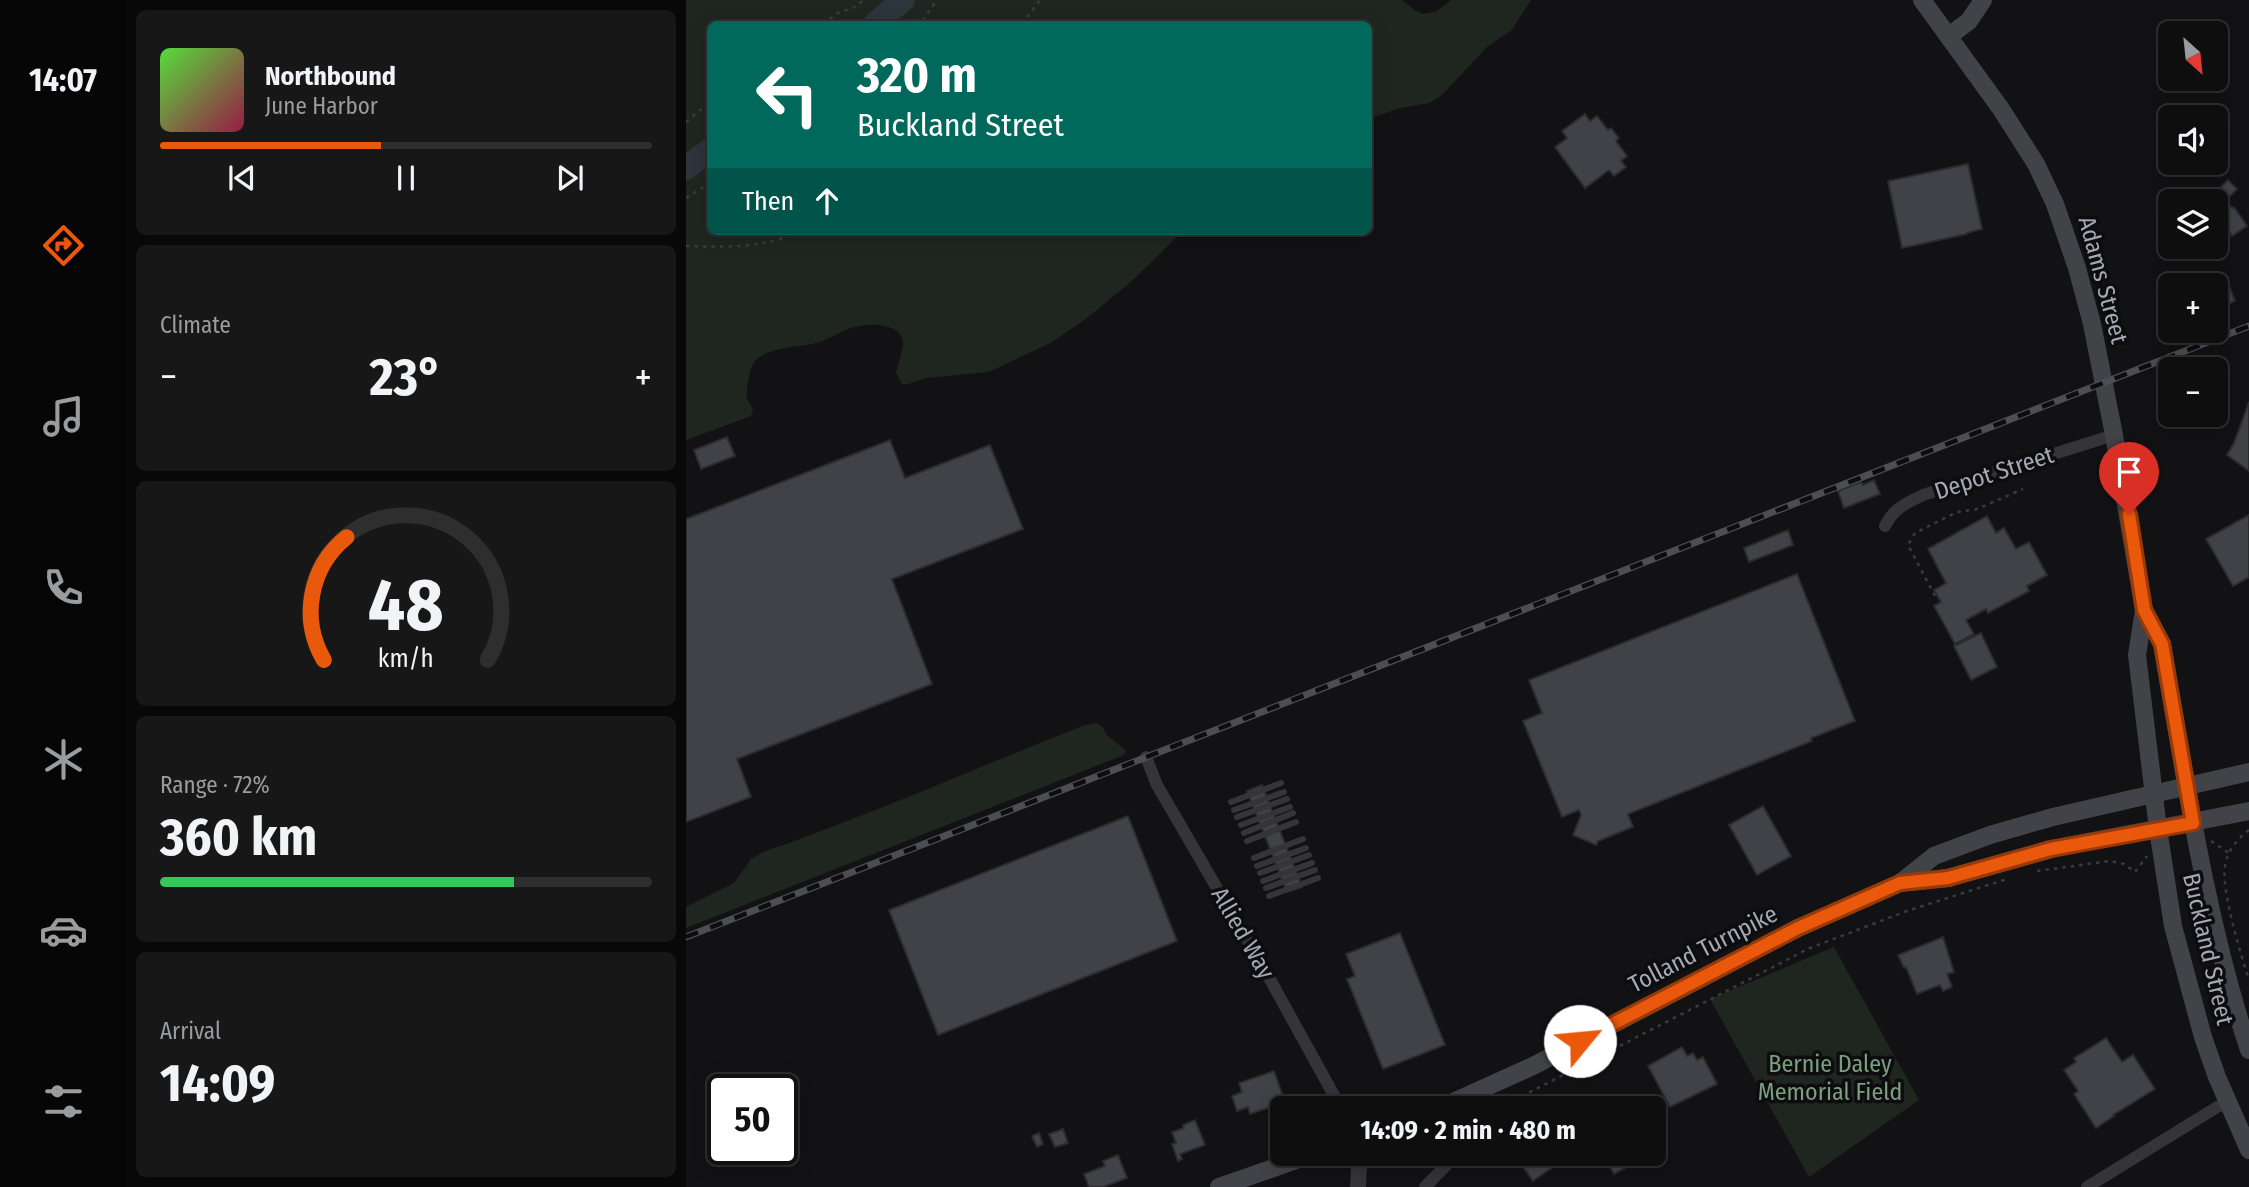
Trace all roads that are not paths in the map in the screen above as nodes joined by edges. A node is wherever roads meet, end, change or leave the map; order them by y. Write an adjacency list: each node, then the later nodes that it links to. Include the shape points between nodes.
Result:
1 (1922, 0): 3 (main road, Adams Street)
2 (1983, 0): 3 (main road, via 1969,21)
3 (1949, 36): 4 (main road, Adams Street, via 2036,164 2055,204 2085,297)
4 (2114, 435): 5 (street, Depot Street, via 1923,495 1891,514); 6 (main road, Adams Street)
5 (1885, 526)
6 (2144, 610): 10 (main road, Adams Street, via 2162,644); 11 (main road, Adams Street, via 2137,655)
7 (1146, 757): 30 (street, Allied Way, via 1157,785)
8 (2249, 772): 10 (main road, Tolland Turnpike)
9 (1281, 783): 13 (lane)
10 (2187, 787): 11 (main road, Tolland Turnpike); 20 (main road, Buckland Street)
11 (2154, 794): 19 (main road, Buckland Street); 26 (main road, Tolland Turnpike, via 2032,822 1965,844 1934,856)
12 (1286, 795): 16 (lane)
13 (1231, 802)
14 (1292, 810): 18 (lane)
15 (2249, 811): 20 (main road, Tolland Turnpike)
16 (1236, 813)
17 (1296, 822): 22 (lane)
18 (1242, 829)
19 (2158, 829): 20 (main road, Tolland Turnpike); 26 (main road, Tolland Turnpike, via 2051,849 1948,878); 32 (main road, Buckland Street, via 2188,987)
20 (2195, 831): 29 (main road, Buckland Street, via 2224,965)
21 (1303, 839): 23 (lane)
22 (1247, 841)
23 (1254, 858)
24 (1259, 870): 27 (lane, via 1310,859)
25 (1318, 878): 28 (lane)
26 (1900, 883): 31 (main road, Tolland Turnpike, via 1798,928)
27 (1265, 885)
28 (1269, 897)
29 (2249, 1049)
30 (1334, 1096)
31 (1472, 1096)
32 (2227, 1101): 33 (main road, Buckland Street); 40 (street)
33 (2249, 1150)
34 (1279, 1166): 37 (main road)
35 (1359, 1166): 38 (street)
36 (1445, 1166): 39 (street)
37 (1219, 1187)
38 (1358, 1187)
39 (1425, 1187)
40 (2087, 1187)

